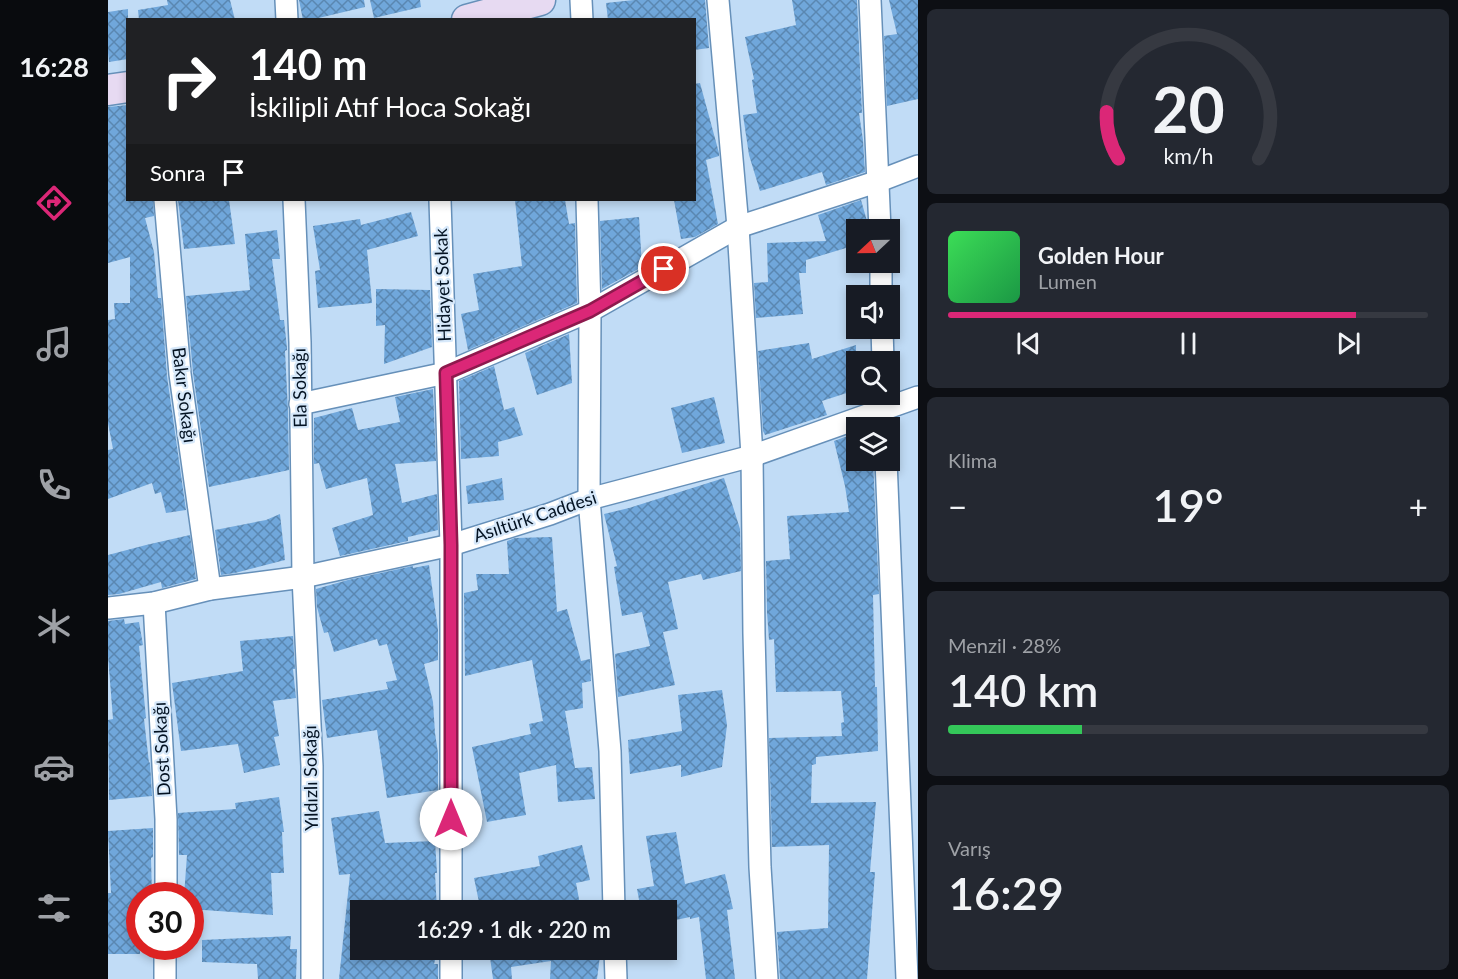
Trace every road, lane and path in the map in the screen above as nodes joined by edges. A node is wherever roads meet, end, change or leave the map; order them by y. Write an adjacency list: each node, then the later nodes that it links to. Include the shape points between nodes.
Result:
1 (286, 0): 6 (street)
2 (540, 0): 7 (main road)
3 (581, 0): 8 (street)
4 (718, 0): 18 (street)
5 (870, 0): 12 (street)
6 (286, 18)
7 (474, 18)
8 (582, 18)
9 (126, 87): 10 (main road)
10 (108, 90)
11 (918, 166): 12 (street)
12 (879, 181): 17 (street); 18 (street)
13 (165, 201): 29 (street, Bakır Sokağı, via 180,374)
14 (294, 201): 22 (street, Ela Sokağı)
15 (440, 201): 20 (street, Hidayet Sokak)
16 (587, 201): 19 (street)
17 (880, 219)
18 (738, 226): 19 (street); 24 (street)
19 (590, 311): 20 (street); 26 (street)
20 (446, 373): 22 (street); 27 (street, Hidayet Sokak)
21 (918, 397): 23 (street, Asıltürk Caddesi)
22 (300, 404): 28 (street, Ela Sokağı)
23 (884, 410): 24 (street, Asıltürk Caddesi)
24 (752, 456): 26 (street, Asıltürk Caddesi); 42 (street, via 760,867)
25 (886, 471): 43 (street)
26 (589, 499): 27 (street, Asıltürk Caddesi); 34 (street, via 610,751)
27 (451, 545): 28 (street, Asıltürk Caddesi); 33 (street, Hidayet Sokak)
28 (303, 577): 29 (street, Asıltürk Caddesi); 39 (street, Yıldızlı Sokağı, via 312,766)
29 (210, 589): 30 (street, Asıltürk Caddesi)
30 (154, 603): 31 (street, Asıltürk Caddesi); 32 (street, Dost Sokağı, via 166,819)
31 (108, 608)
32 (165, 882)
33 (451, 900)
34 (614, 900)
35 (165, 960): 38 (street)
36 (451, 960): 40 (street)
37 (615, 960): 41 (street)
38 (165, 979)
39 (312, 979)
40 (451, 979)
41 (616, 979)
42 (767, 979)
43 (907, 979)

